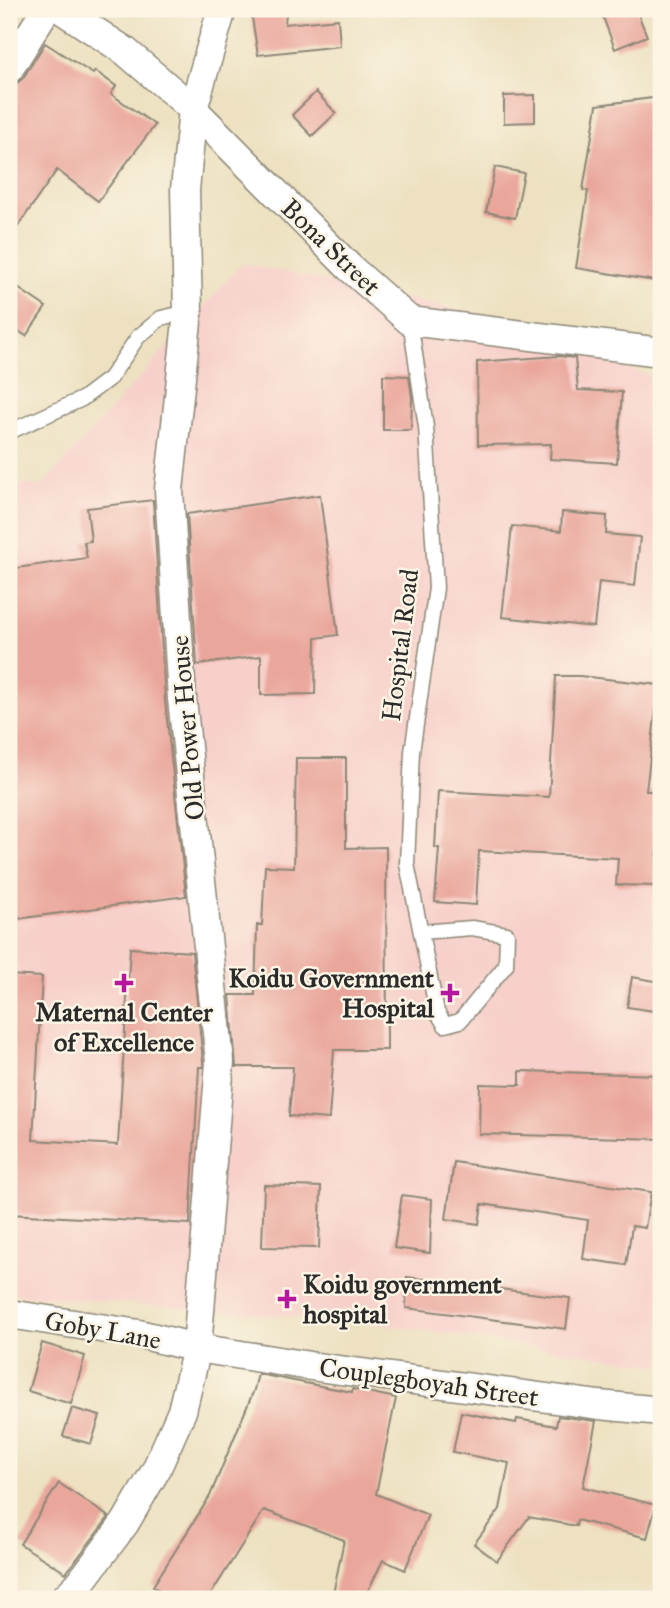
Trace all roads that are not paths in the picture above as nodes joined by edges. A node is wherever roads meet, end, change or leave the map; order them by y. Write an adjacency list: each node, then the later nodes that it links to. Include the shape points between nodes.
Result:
1 (46, 9): 4 (street)
2 (61, 9): 5 (street, Bona Street, via 125,51)
3 (222, 9): 5 (street, Old Power House)
4 (9, 69)
5 (193, 108): 6 (street, Old Power House, via 185,190); 7 (street, Bona Street, via 349,267)
6 (188, 312): 9 (lane, via 161,318 138,337 110,377 82,399); 12 (street, Old Power House, via 169,490 182,699 220,1062)
7 (410, 321): 8 (street); 10 (lane, Hospital Road, via 426,427 436,589 412,751 408,839 407,864)
8 (661, 352)
9 (9, 432)
10 (421, 932): 10 (lane, Hospital Road, via 437,1012 445,1025 460,1021 506,965 506,934 472,928)
11 (9, 1314): 12 (street, Goby Lane)
12 (197, 1348): 13 (street, Couplegboyah Street); 14 (street, Old Power House, via 181,1411 156,1470 125,1523)
13 (661, 1411)
14 (64, 1599)

